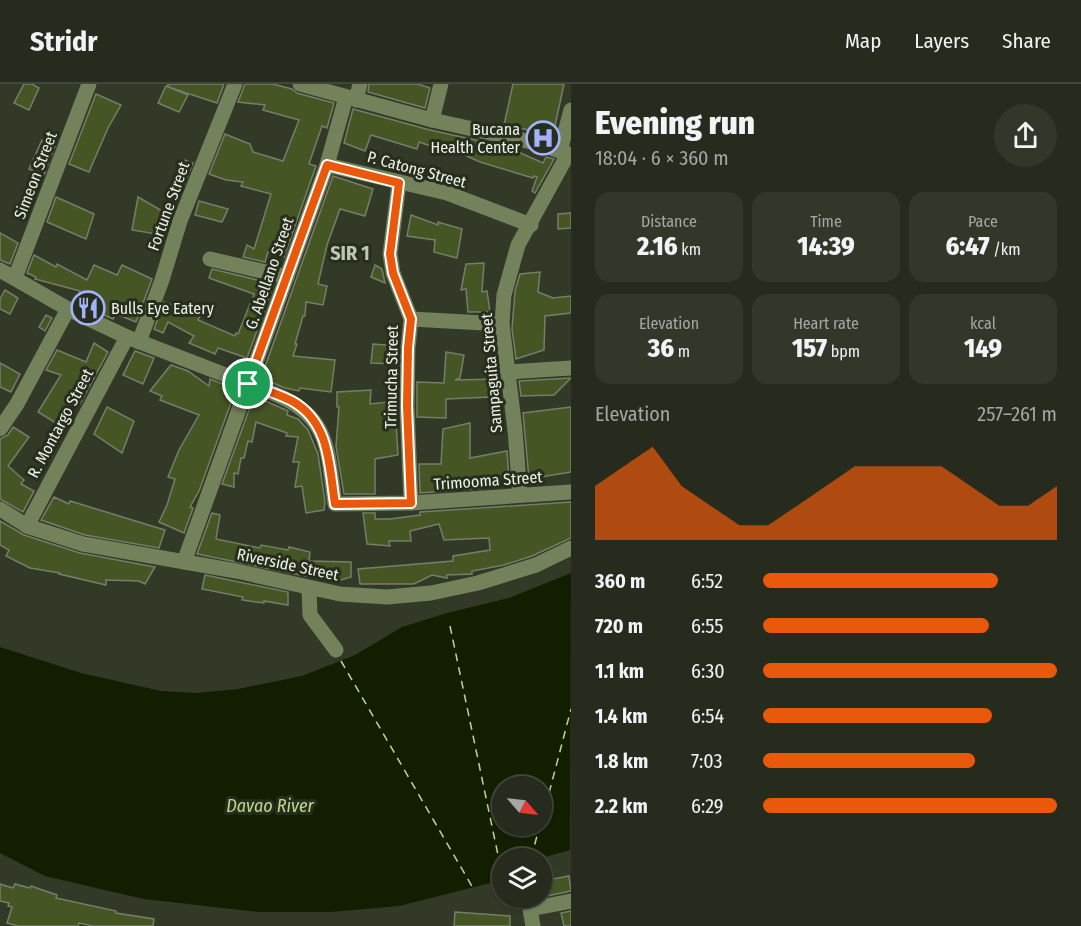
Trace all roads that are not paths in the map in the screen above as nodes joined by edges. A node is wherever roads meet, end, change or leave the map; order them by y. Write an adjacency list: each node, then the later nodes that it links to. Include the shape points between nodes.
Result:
1 (89, 84): 16 (street, Simeon Street)
2 (235, 84): 20 (street, Fortune Street, via 180,221 162,280)
3 (300, 84): 6 (street)
4 (360, 84): 6 (street, G. Abellano Street)
5 (441, 84): 8 (street)
6 (351, 98): 8 (street); 10 (street, G. Abellano Street)
7 (571, 110): 9 (street, Sampaguita Street)
8 (432, 120): 9 (street)
9 (566, 153): 12 (street, Sampaguita Street)
10 (327, 165): 11 (street, P. Catong Street); 15 (street, G. Abellano Street)
11 (399, 183): 12 (street, P. Catong Street, via 447,193); 18 (street, Trimucha Street, via 390,254)
12 (531, 225): 19 (street, Sampaguita Street, via 510,267)
13 (210, 259): 15 (street)
14 (0, 270): 16 (street)
15 (287, 277): 23 (street, G. Abellano Street)
16 (15, 278): 17 (street)
17 (68, 309): 20 (street); 24 (street)
18 (411, 319): 19 (street); 27 (street, Trimucha Street, via 407,406)
19 (502, 324): 22 (street, Sampaguita Street)
20 (133, 340): 23 (street); 29 (street, R. Montargo Street, via 71,440)
21 (571, 368): 22 (street)
22 (508, 372): 26 (street, Sampaguita Street)
23 (248, 384): 27 (street, Trimooma Street, via 291,401 306,410 317,424 326,443 335,504); 31 (street, G. Abellano Street)
24 (0, 429)
25 (571, 492): 26 (street, Trimooma Street)
26 (520, 495): 27 (street, Trimooma Street)
27 (411, 503)
28 (0, 509): 29 (street, Riverside Street)
29 (27, 526): 31 (street, Riverside Street, via 83,544)
30 (571, 548): 32 (street, Riverside Street, via 536,565 430,593 387,597)
31 (184, 562): 32 (street, Riverside Street)
32 (309, 588): 33 (street, via 310,615)
33 (336, 651)
34 (571, 901): 35 (street, via 530,909)
35 (533, 926)

